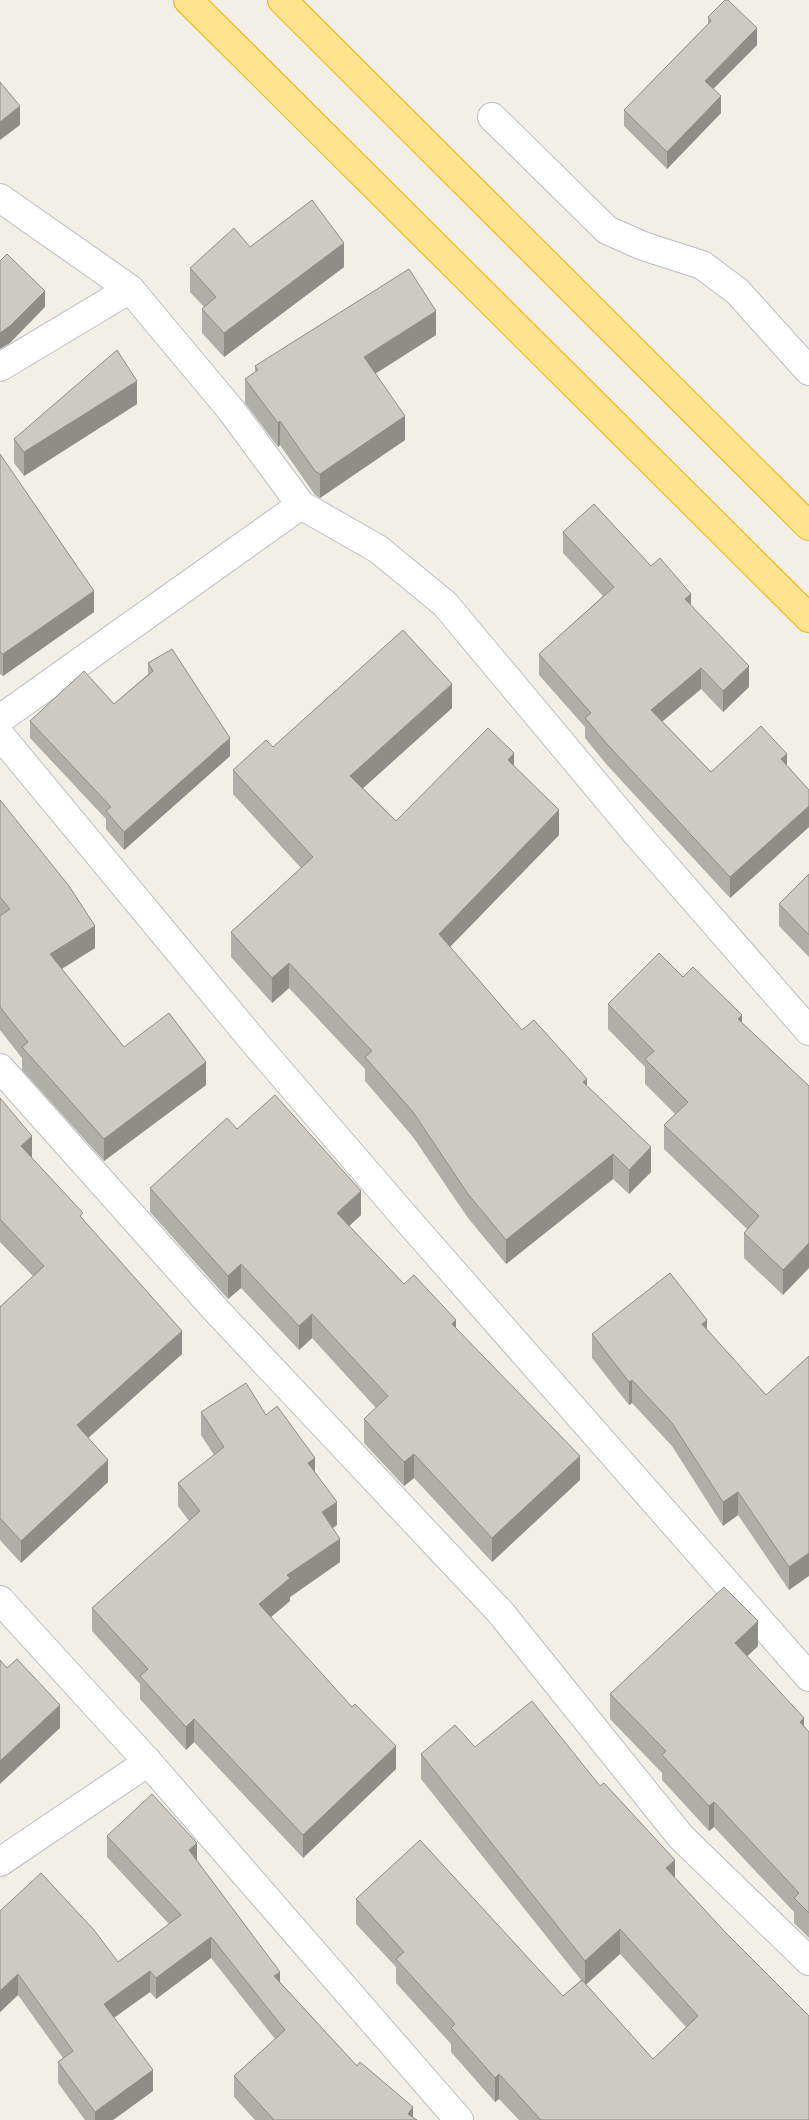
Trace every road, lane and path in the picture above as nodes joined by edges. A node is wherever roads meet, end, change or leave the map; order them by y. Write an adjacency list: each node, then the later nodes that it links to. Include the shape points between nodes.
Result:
1 (188, 0): 10 (highway)
2 (282, 0): 9 (highway)
3 (492, 117): 7 (street, via 607,230 643,246 702,265 737,291)
4 (0, 198): 5 (street)
5 (130, 289): 6 (street); 8 (street, via 231,410)
6 (0, 367)
7 (809, 371)
8 (301, 505): 11 (street); 13 (street, via 378,550 445,604 638,835)
9 (809, 526)
10 (809, 618)
11 (0, 719)
12 (0, 735): 16 (street, via 255,1043)
13 (809, 1031)
14 (0, 1068): 19 (street, via 215,1309 500,1613 681,1837)
15 (0, 1600): 17 (street)
16 (809, 1677)
17 (148, 1762): 18 (street); 20 (street)
18 (0, 1862)
19 (809, 1961)
20 (459, 2120)

